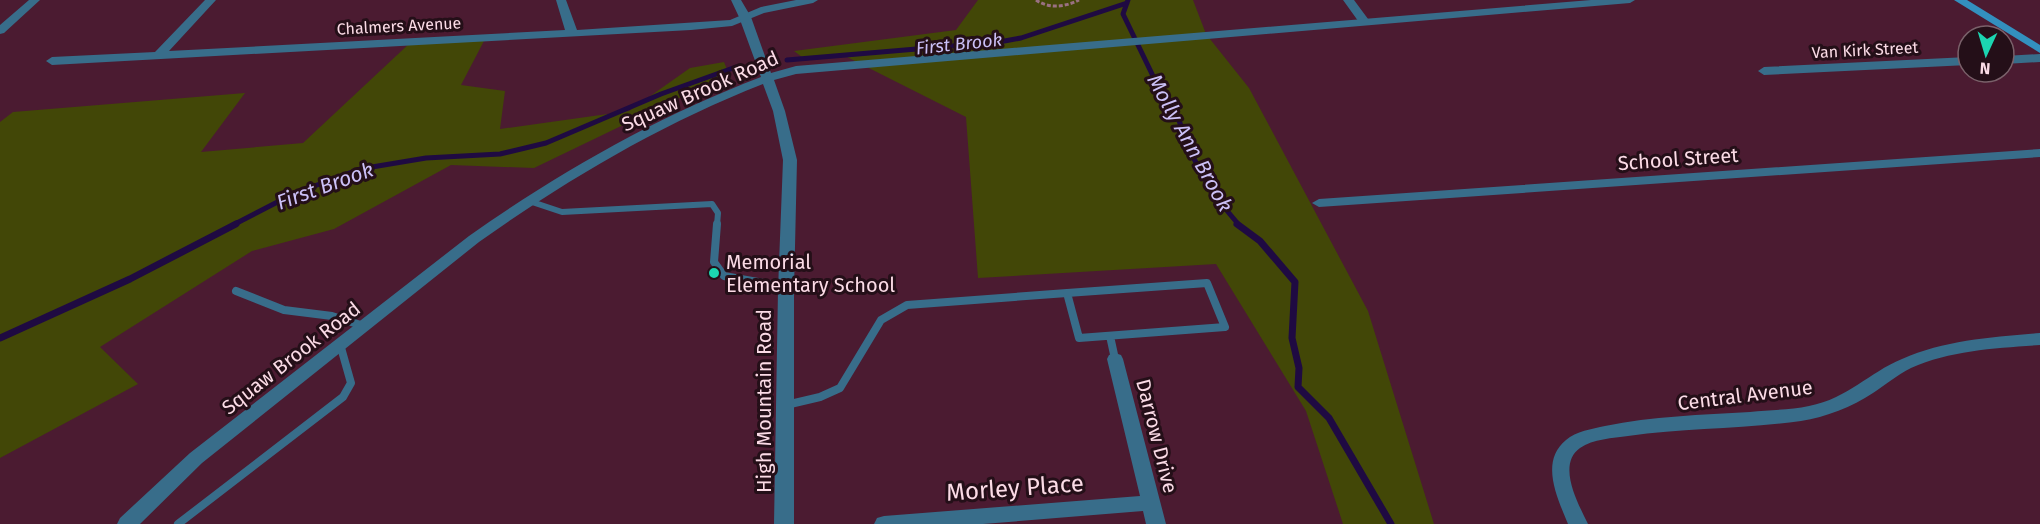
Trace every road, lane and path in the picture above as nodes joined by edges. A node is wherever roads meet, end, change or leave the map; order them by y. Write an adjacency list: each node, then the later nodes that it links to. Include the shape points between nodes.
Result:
1 (34, 0): 13 (street)
2 (211, 0): 16 (street)
3 (561, 0): 14 (street)
4 (736, 0): 11 (street, High Mountain Road)
5 (813, 0): 11 (street, Chalmers Avenue)
6 (1036, 0): 7 (path, via 1058,7)
7 (1079, 0)
8 (1348, 0): 12 (street)
9 (1630, 0): 12 (street, Squaw Brook Road)
10 (1959, 0): 15 (main road)
11 (745, 17): 14 (street, Chalmers Avenue, via 732,23 691,27); 22 (street, High Mountain Road)
12 (1365, 22): 22 (street, Squaw Brook Road, via 796,70)
13 (0, 31)
14 (572, 33): 16 (street, Chalmers Avenue)
15 (2040, 50)
16 (158, 56): 19 (street, Chalmers Avenue)
17 (2040, 58): 18 (street)
18 (2016, 59)
19 (52, 61)
20 (1956, 62): 21 (street, Van Kirk Street)
21 (1764, 71)
22 (768, 78): 24 (street, Squaw Brook Road, via 615,149); 26 (street, High Mountain Road, via 790,160)
23 (2040, 153): 25 (street, School Street)
24 (527, 201): 26 (lane, via 562,212 712,204 718,213 714,262 724,276); 29 (street, Squaw Brook Road)
25 (1319, 203)
26 (786, 287): 34 (street, High Mountain Road)
27 (236, 291): 29 (lane, via 284,310 332,316)
28 (1067, 293): 30 (lane, via 1079,338); 30 (lane, via 1207,283 1225,327); 34 (lane, via 907,305 880,320 840,388)
29 (364, 326): 32 (street, Squaw Brook Road)
30 (1110, 336): 33 (lane)
31 (2040, 339): 41 (street, Central Avenue, via 1950,348 1906,363 1847,399 1804,414 1617,430 1582,437 1570,446 1561,481)
32 (340, 344): 36 (street, Squaw Brook Road, via 196,458); 37 (lane, via 351,383 342,397)
33 (1116, 359): 35 (street, Darrow Drive)
34 (785, 405): 38 (street, High Mountain Road)
35 (1151, 503): 39 (street, Morley Place); 40 (street, Darrow Drive)
36 (127, 524)
37 (178, 524)
38 (784, 524)
39 (884, 524)
40 (1156, 524)
41 (1578, 524)

